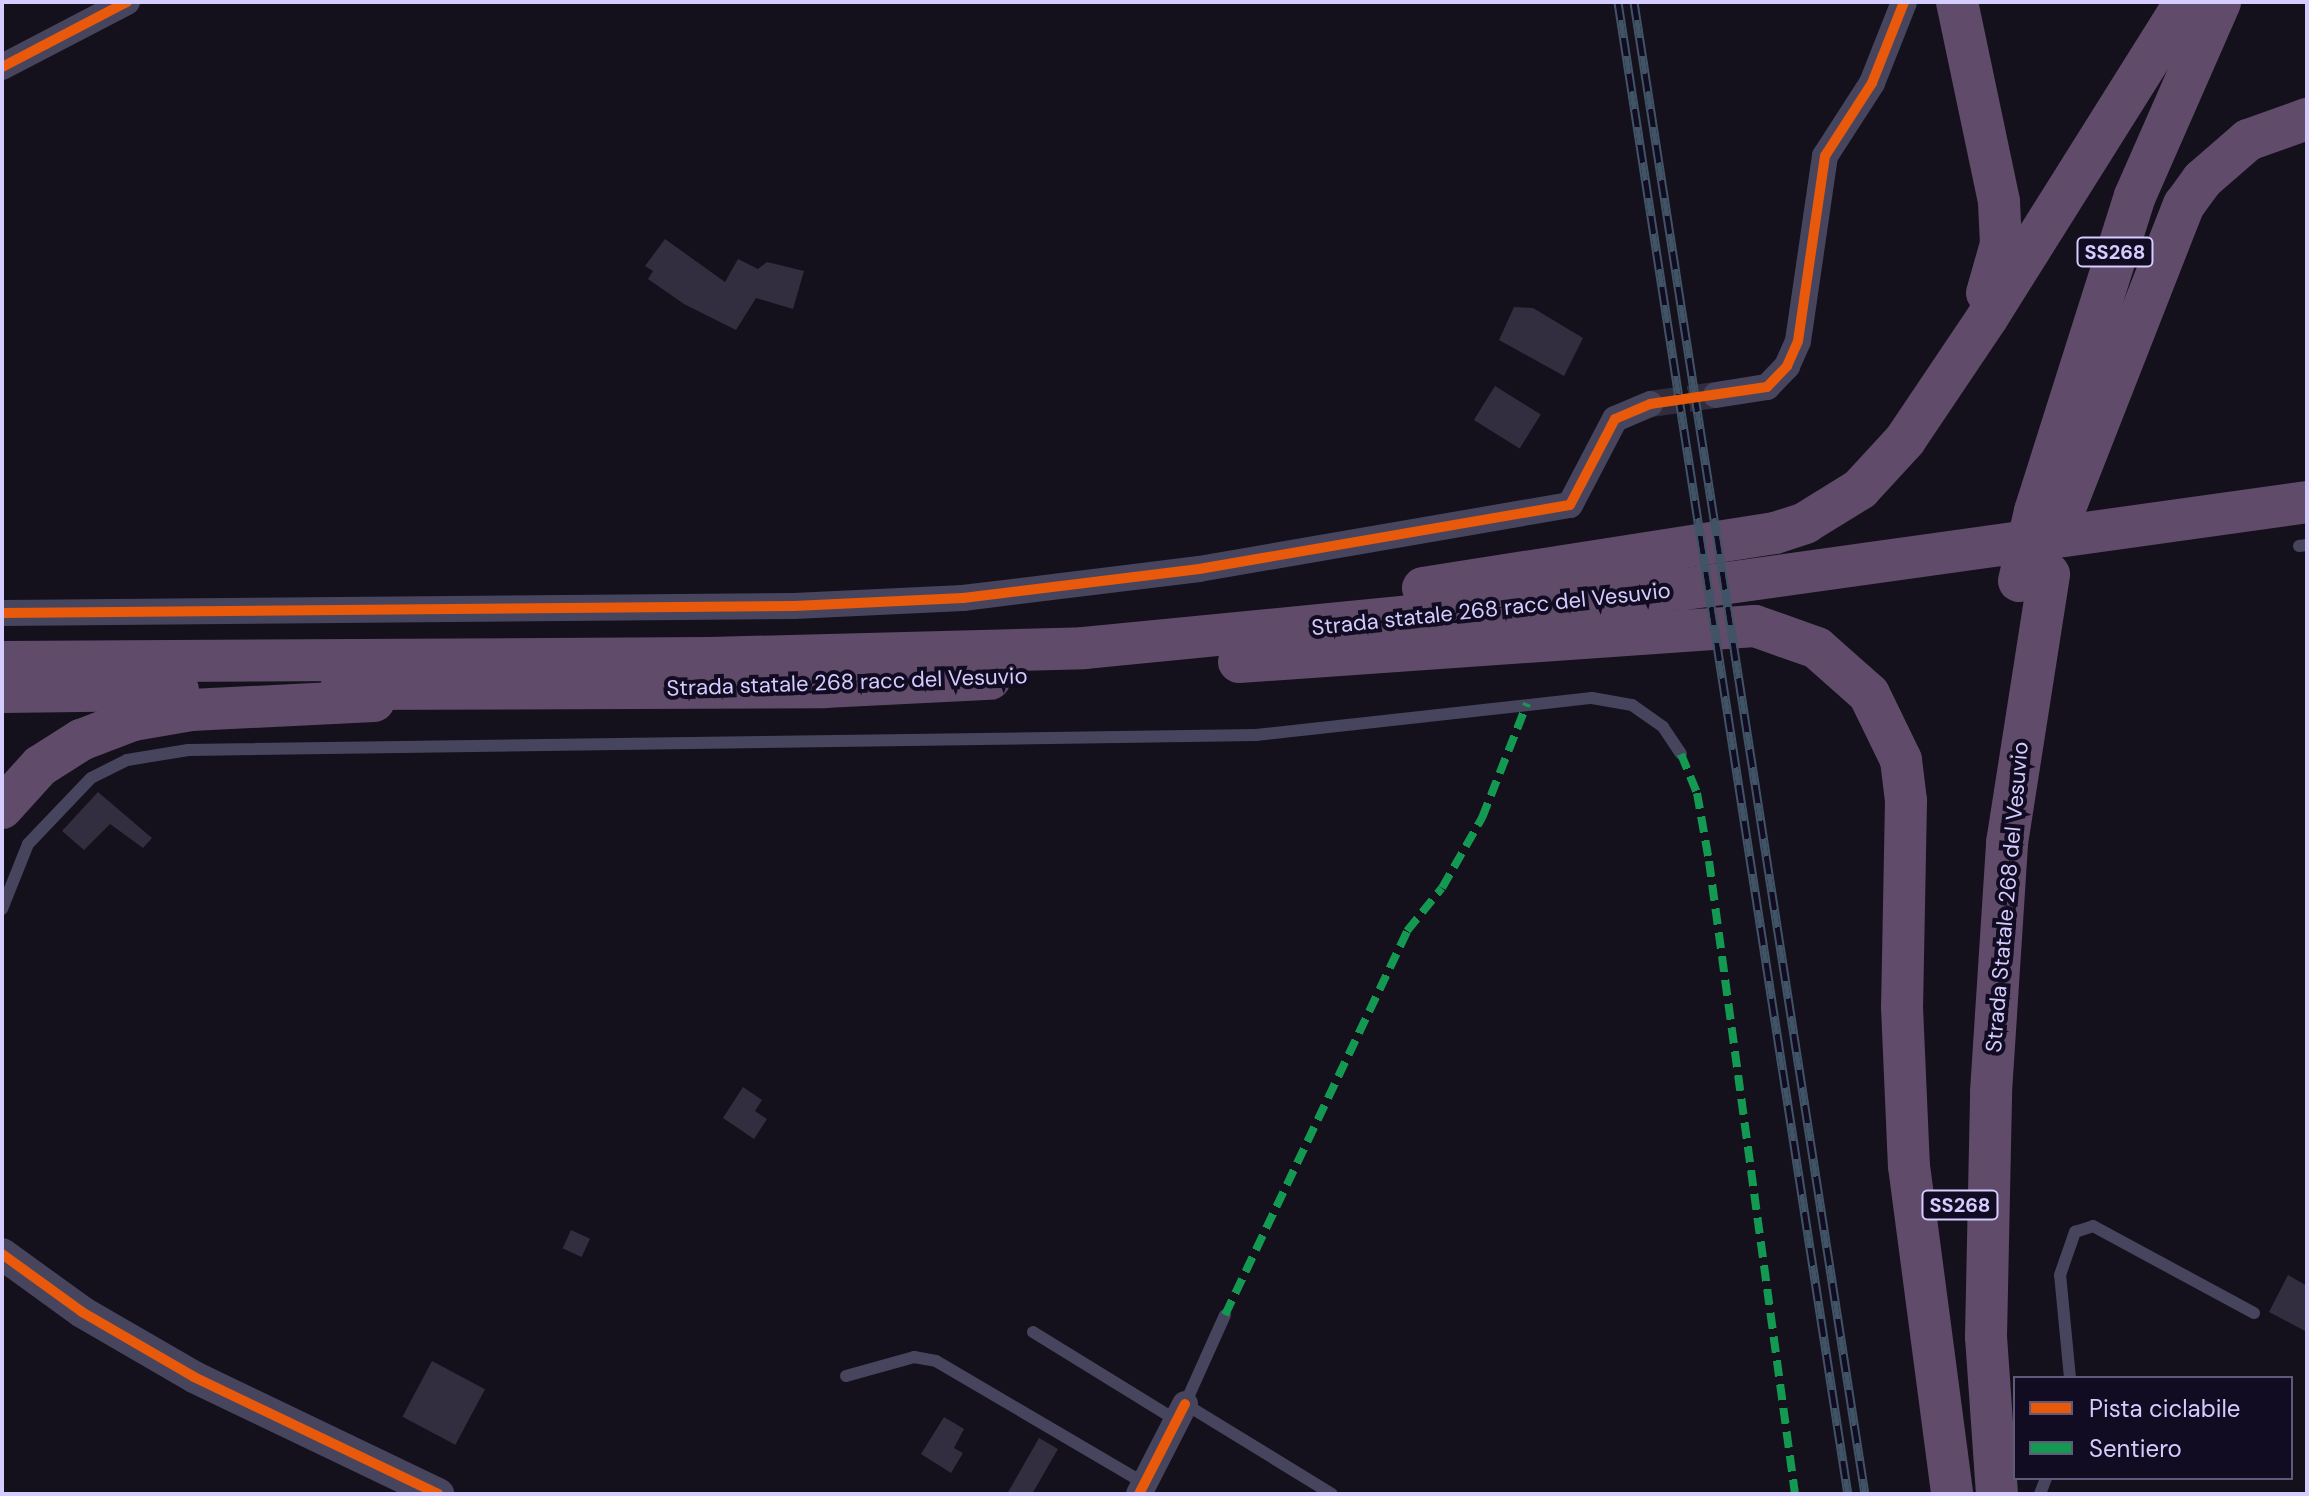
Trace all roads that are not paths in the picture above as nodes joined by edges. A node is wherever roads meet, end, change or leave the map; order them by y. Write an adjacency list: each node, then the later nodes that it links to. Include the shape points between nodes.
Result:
1 (127, 2): 7 (street)
2 (1904, 2): 10 (street, via 1872,83 1825,156 1798,341 1787,366 1767,387)
3 (1957, 2): 9 (highway, via 1999,202 2001,244 1994,277)
4 (2185, 2): 9 (highway)
5 (2220, 2): 13 (highway, Strada Statale 268 del Vesuvio / SS268, via 2129,211)
6 (2250, 2): 13 (highway, Strada Statale 268 del Vesuvio / SS268, via 2160,205)
7 (2, 67)
8 (2307, 119): 13 (highway, via 2248,140 2202,180 2184,205)
9 (1960, 353): 17 (highway, via 1886,466 1833,508 1775,533 1210,621)
10 (1716, 395)
11 (1650, 404): 16 (street, via 1615,419 1570,505 1199,569 963,598 794,606)
12 (2307, 502): 15 (highway, Strada statale 268 racc del Vesuvio)
13 (2050, 509): 14 (highway, Strada Statale 268 del Vesuvio / SS268, bridge)
14 (2034, 578): 36 (highway, Strada Statale 268 del Vesuvio / SS268, via 1994,724 1973,917 1958,1237); 37 (highway, Strada Statale 268 del Vesuvio / SS268, via 2007,843 1994,1045 1986,1337)
15 (1685, 589): 17 (highway, Strada statale 268 racc del Vesuvio, via 1084,648); 19 (highway, Strada statale 268 racc del Vesuvio, via 1572,613)
16 (2, 613)
17 (926, 652): 18 (highway, Strada statale 268 racc del Vesuvio)
18 (2, 662)
19 (1198, 663): 20 (highway, Strada statale 268 racc del Vesuvio, via 824,687); 35 (highway, via 1755,626 1817,648 1869,694 1901,760 1906,801 1902,1007 1909,1166)
20 (463, 690): 21 (highway, Strada statale 268 racc del Vesuvio); 23 (highway, via 133,720 81,740 40,766)
21 (2, 692)
22 (1681, 754): 24 (lane, via 1663,727 1632,705 1592,698 1242,736 188,750 127,760 91,778 28,844)
23 (2, 808)
24 (2, 909)
25 (2, 1254): 33 (street, via 82,1312 194,1377)
26 (2254, 1313): 30 (lane, via 2093,1226 2075,1232 2060,1275)
27 (1225, 1315): 31 (lane)
28 (1033, 1332): 31 (lane)
29 (846, 1376): 32 (lane, via 914,1357 936,1361)
30 (2070, 1376)
31 (1181, 1412): 32 (street); 34 (lane)
32 (1141, 1489)
33 (438, 1494)
34 (1332, 1494)
35 (1952, 1494)
36 (1970, 1494)
37 (1997, 1494)

